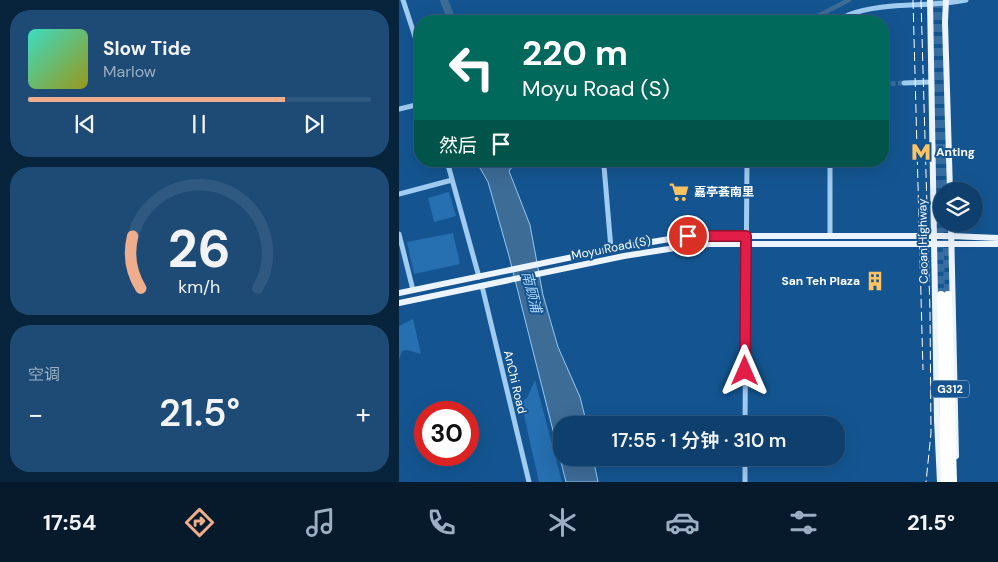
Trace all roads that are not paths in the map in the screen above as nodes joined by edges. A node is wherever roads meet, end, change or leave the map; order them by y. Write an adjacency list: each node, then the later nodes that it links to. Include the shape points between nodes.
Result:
1 (966, 0): 3 (street)
2 (403, 1): 5 (street); 7 (street)
3 (946, 2): 4 (street); 17 (main road)
4 (930, 3): 6 (street, via 870,8); 8 (main road, Caoan Highway)
5 (399, 6)
6 (849, 15)
7 (414, 34)
8 (932, 82): 9 (street); 24 (main road, Caoan Highway)
9 (904, 83)
10 (414, 105): 11 (street)
11 (399, 109)
12 (449, 167): 16 (street)
13 (604, 167): 28 (street)
14 (747, 167): 21 (street)
15 (830, 167): 22 (street)
16 (452, 180): 18 (street); 29 (street)
17 (950, 182)
18 (399, 194)
19 (951, 232): 25 (main road)
20 (399, 234): 31 (street)
21 (746, 236): 22 (main road, Moyu Road (S)); 26 (street); 28 (main road, Moyu Road (S), via 688,236)
22 (829, 236): 24 (main road, Moyu Road (S))
23 (998, 238): 25 (main road)
24 (934, 240): 25 (main road, Moyu Road (S)); 26 (main road, Moyu Road (S)); 38 (main road, Caoan Highway)
25 (951, 240): 27 (main road); 41 (main road)
26 (746, 244): 30 (main road, Moyu Road (S), via 688,246 623,256); 34 (street)
27 (998, 244)
28 (611, 249): 29 (main road, Moyu Road (S))
29 (479, 276): 31 (main road, Moyu Road (S))
30 (482, 286): 33 (main road, Moyu Road (S)); 36 (street, AnChi Road)
31 (413, 290): 32 (main road, Moyu Road (S))
32 (399, 293)
33 (399, 303)
34 (745, 416)
35 (745, 466): 37 (street)
36 (529, 482)
37 (745, 482)
38 (940, 482)
39 (945, 482): 40 (highway, Caoan Highway / G312, via 945,295)
40 (953, 482)
41 (957, 482)

